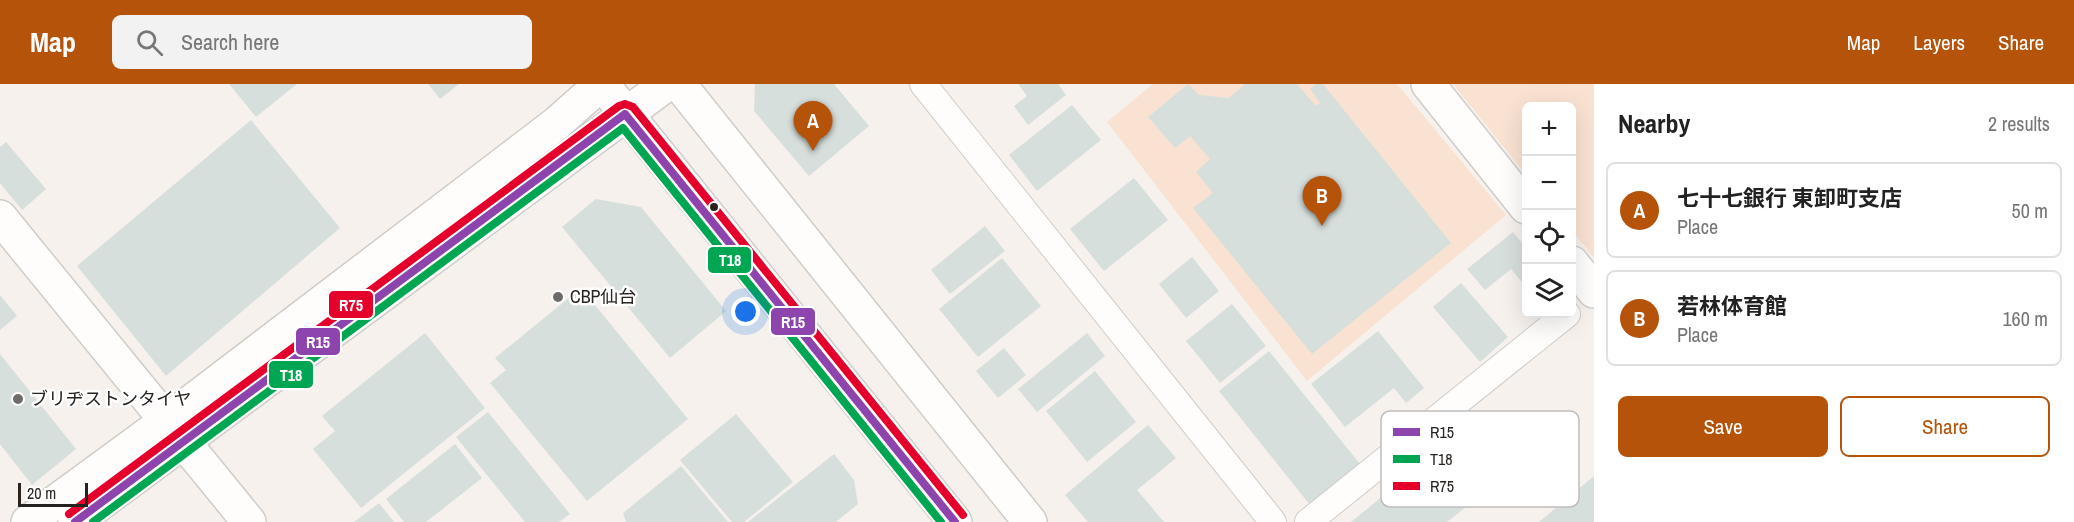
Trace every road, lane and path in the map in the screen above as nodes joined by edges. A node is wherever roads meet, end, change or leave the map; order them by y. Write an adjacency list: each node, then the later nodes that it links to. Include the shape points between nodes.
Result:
1 (602, 84): 6 (street); 14 (street)
2 (667, 84): 6 (street)
3 (679, 84): 20 (street)
4 (922, 84): 21 (street)
5 (1428, 84): 7 (street)
6 (625, 114): 14 (street); 19 (street)
7 (1522, 201)
8 (0, 217): 14 (street)
9 (1573, 264): 10 (street)
10 (1594, 292): 11 (street)
11 (1576, 307)
12 (1562, 318): 13 (street)
13 (1446, 411)
14 (176, 431): 16 (street); 17 (street); 18 (street)
15 (1381, 463): 22 (street)
16 (28, 522)
17 (75, 522)
18 (249, 522)
19 (955, 522)
20 (1030, 522)
21 (1273, 522)
22 (1308, 522)

